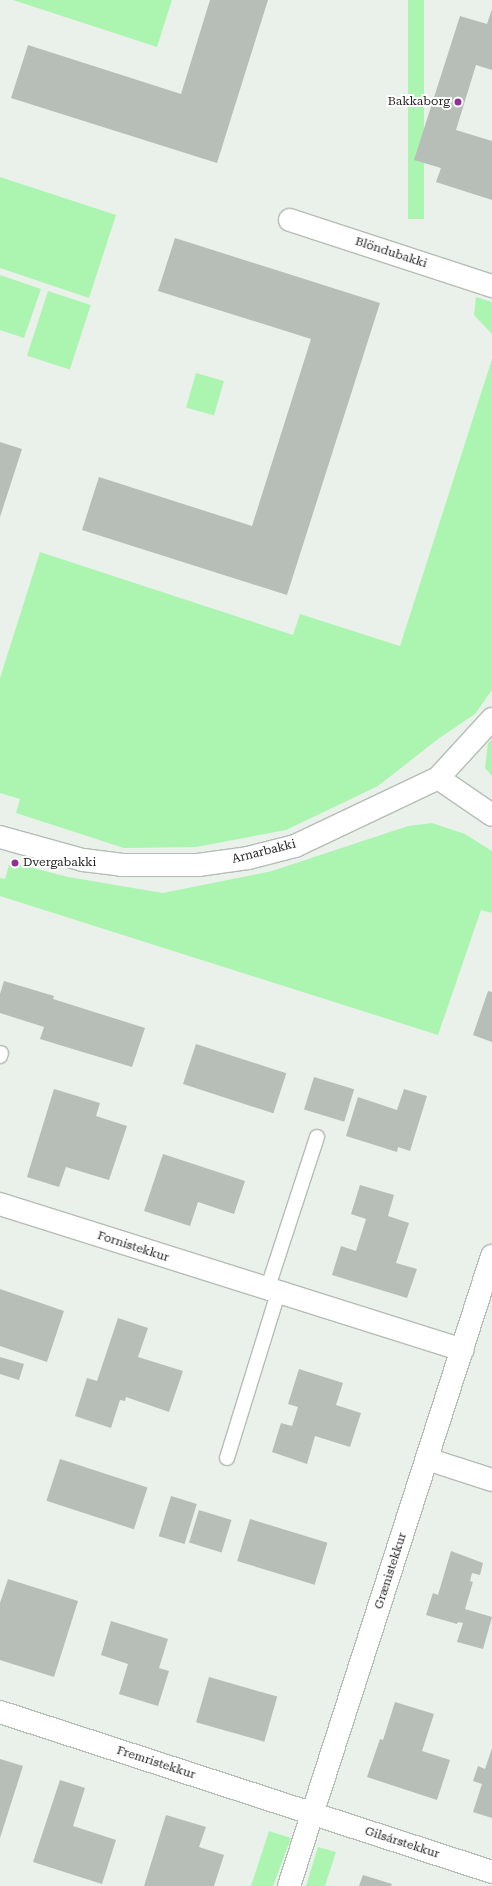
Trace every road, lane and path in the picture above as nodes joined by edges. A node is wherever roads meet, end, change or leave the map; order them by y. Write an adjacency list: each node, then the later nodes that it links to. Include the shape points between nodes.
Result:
1 (290, 220): 2 (street, Blöndubakki)
2 (492, 286)
3 (492, 718): 4 (street, Arnarbakki)
4 (438, 778): 5 (street); 6 (street, Arnarbakki, via 295,846 248,858 198,865 121,865 83,860)
5 (492, 815)
6 (0, 837)
7 (317, 1137): 10 (lane)
8 (0, 1204): 10 (street, Fornistekkur)
9 (492, 1256): 11 (street, Grænistekkur)
10 (272, 1291): 11 (street, Fornistekkur); 12 (lane)
11 (462, 1350): 13 (street, Grænistekkur)
12 (227, 1458)
13 (427, 1459): 14 (street); 16 (street, Grænistekkur)
14 (492, 1480)
15 (0, 1712): 16 (street, Fremristekkur)
16 (312, 1814): 17 (street, Gilsárstekkur); 18 (street, Grænistekkur)
17 (492, 1872)
18 (289, 1886)

